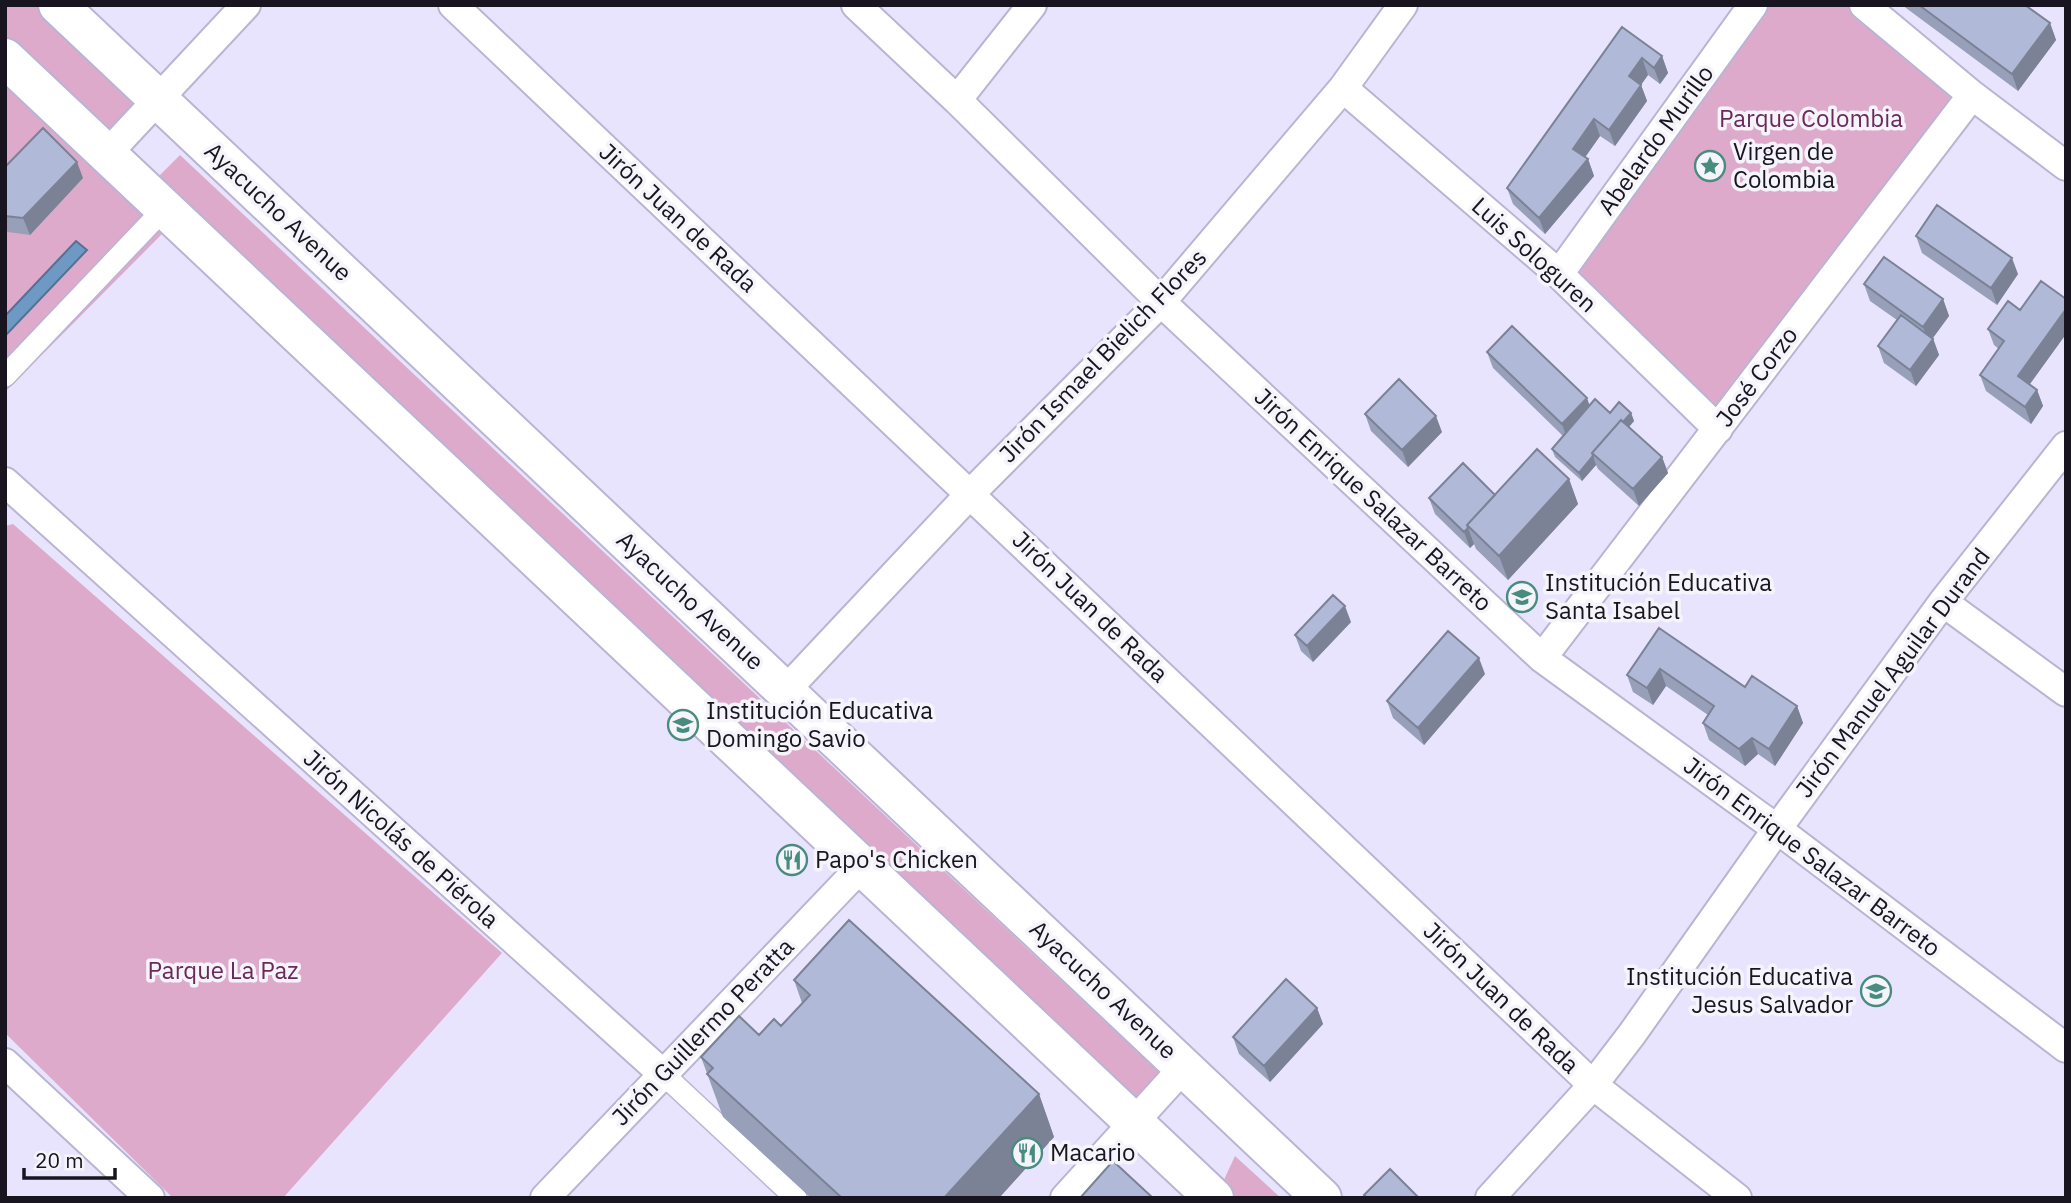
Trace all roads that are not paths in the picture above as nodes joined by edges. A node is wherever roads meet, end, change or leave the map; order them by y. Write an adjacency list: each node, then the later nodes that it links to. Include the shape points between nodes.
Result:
1 (58, 5): 12 (main road, Ayacucho Avenue)
2 (246, 5): 12 (street)
3 (453, 5): 23 (street, Jirón Juan de Rada)
4 (856, 5): 13 (street, Jirón Enrique Salazar Barreto)
5 (1032, 5): 13 (street)
6 (1403, 5): 10 (street, Jirón Ismael Bielich Flores)
7 (1753, 5): 17 (street, Abelardo Murillo)
8 (1864, 5): 11 (street)
9 (5, 58): 14 (main road)
10 (1343, 88): 17 (street, Luis Sologuren); 18 (street, Jirón Ismael Bielich Flores)
11 (1972, 95): 15 (street); 20 (street, José Corzo)
12 (159, 100): 14 (street); 26 (main road, Ayacucho Avenue)
13 (957, 100): 18 (street, Jirón Enrique Salazar Barreto)
14 (106, 155): 16 (main road)
15 (2066, 166)
16 (163, 210): 19 (street); 29 (main road)
17 (1559, 274): 20 (street, Luis Sologuren)
18 (1161, 302): 23 (street, Jirón Ismael Bielich Flores); 25 (street, Jirón Enrique Salazar Barreto)
19 (5, 376)
20 (1718, 429): 25 (street, José Corzo)
21 (2066, 446): 24 (street, Jirón Manuel Aguilar Durand)
22 (5, 482): 33 (street, Jirón Nicolás de Piérola)
23 (971, 493): 26 (street, Jirón Ismael Bielich Flores); 34 (street, Jirón Juan de Rada)
24 (1943, 602): 27 (street); 28 (street, Jirón Manuel Aguilar Durand)
25 (1542, 658): 28 (street, Jirón Enrique Salazar Barreto)
26 (785, 691): 32 (main road, Ayacucho Avenue)
27 (2066, 692)
28 (1777, 829): 30 (street, Jirón Enrique Salazar Barreto); 34 (street, Jirón Manuel Aguilar Durand)
29 (861, 867): 33 (street, Jirón Guillermo Peratta); 35 (main road)
30 (2066, 1048)
31 (5, 1063): 36 (street)
32 (1184, 1067): 35 (street); 41 (main road, Ayacucho Avenue)
33 (663, 1074): 37 (street, Jirón Guillermo Peratta); 38 (street, Jirón Nicolás de Piérola)
34 (1593, 1085): 42 (street, Jirón Manuel Aguilar Durand); 43 (street, Jirón Juan de Rada)
35 (1132, 1124): 39 (street); 40 (main road)
36 (150, 1198)
37 (545, 1198)
38 (796, 1198)
39 (1065, 1198)
40 (1214, 1198)
41 (1322, 1198)
42 (1490, 1198)
43 (1737, 1198)

